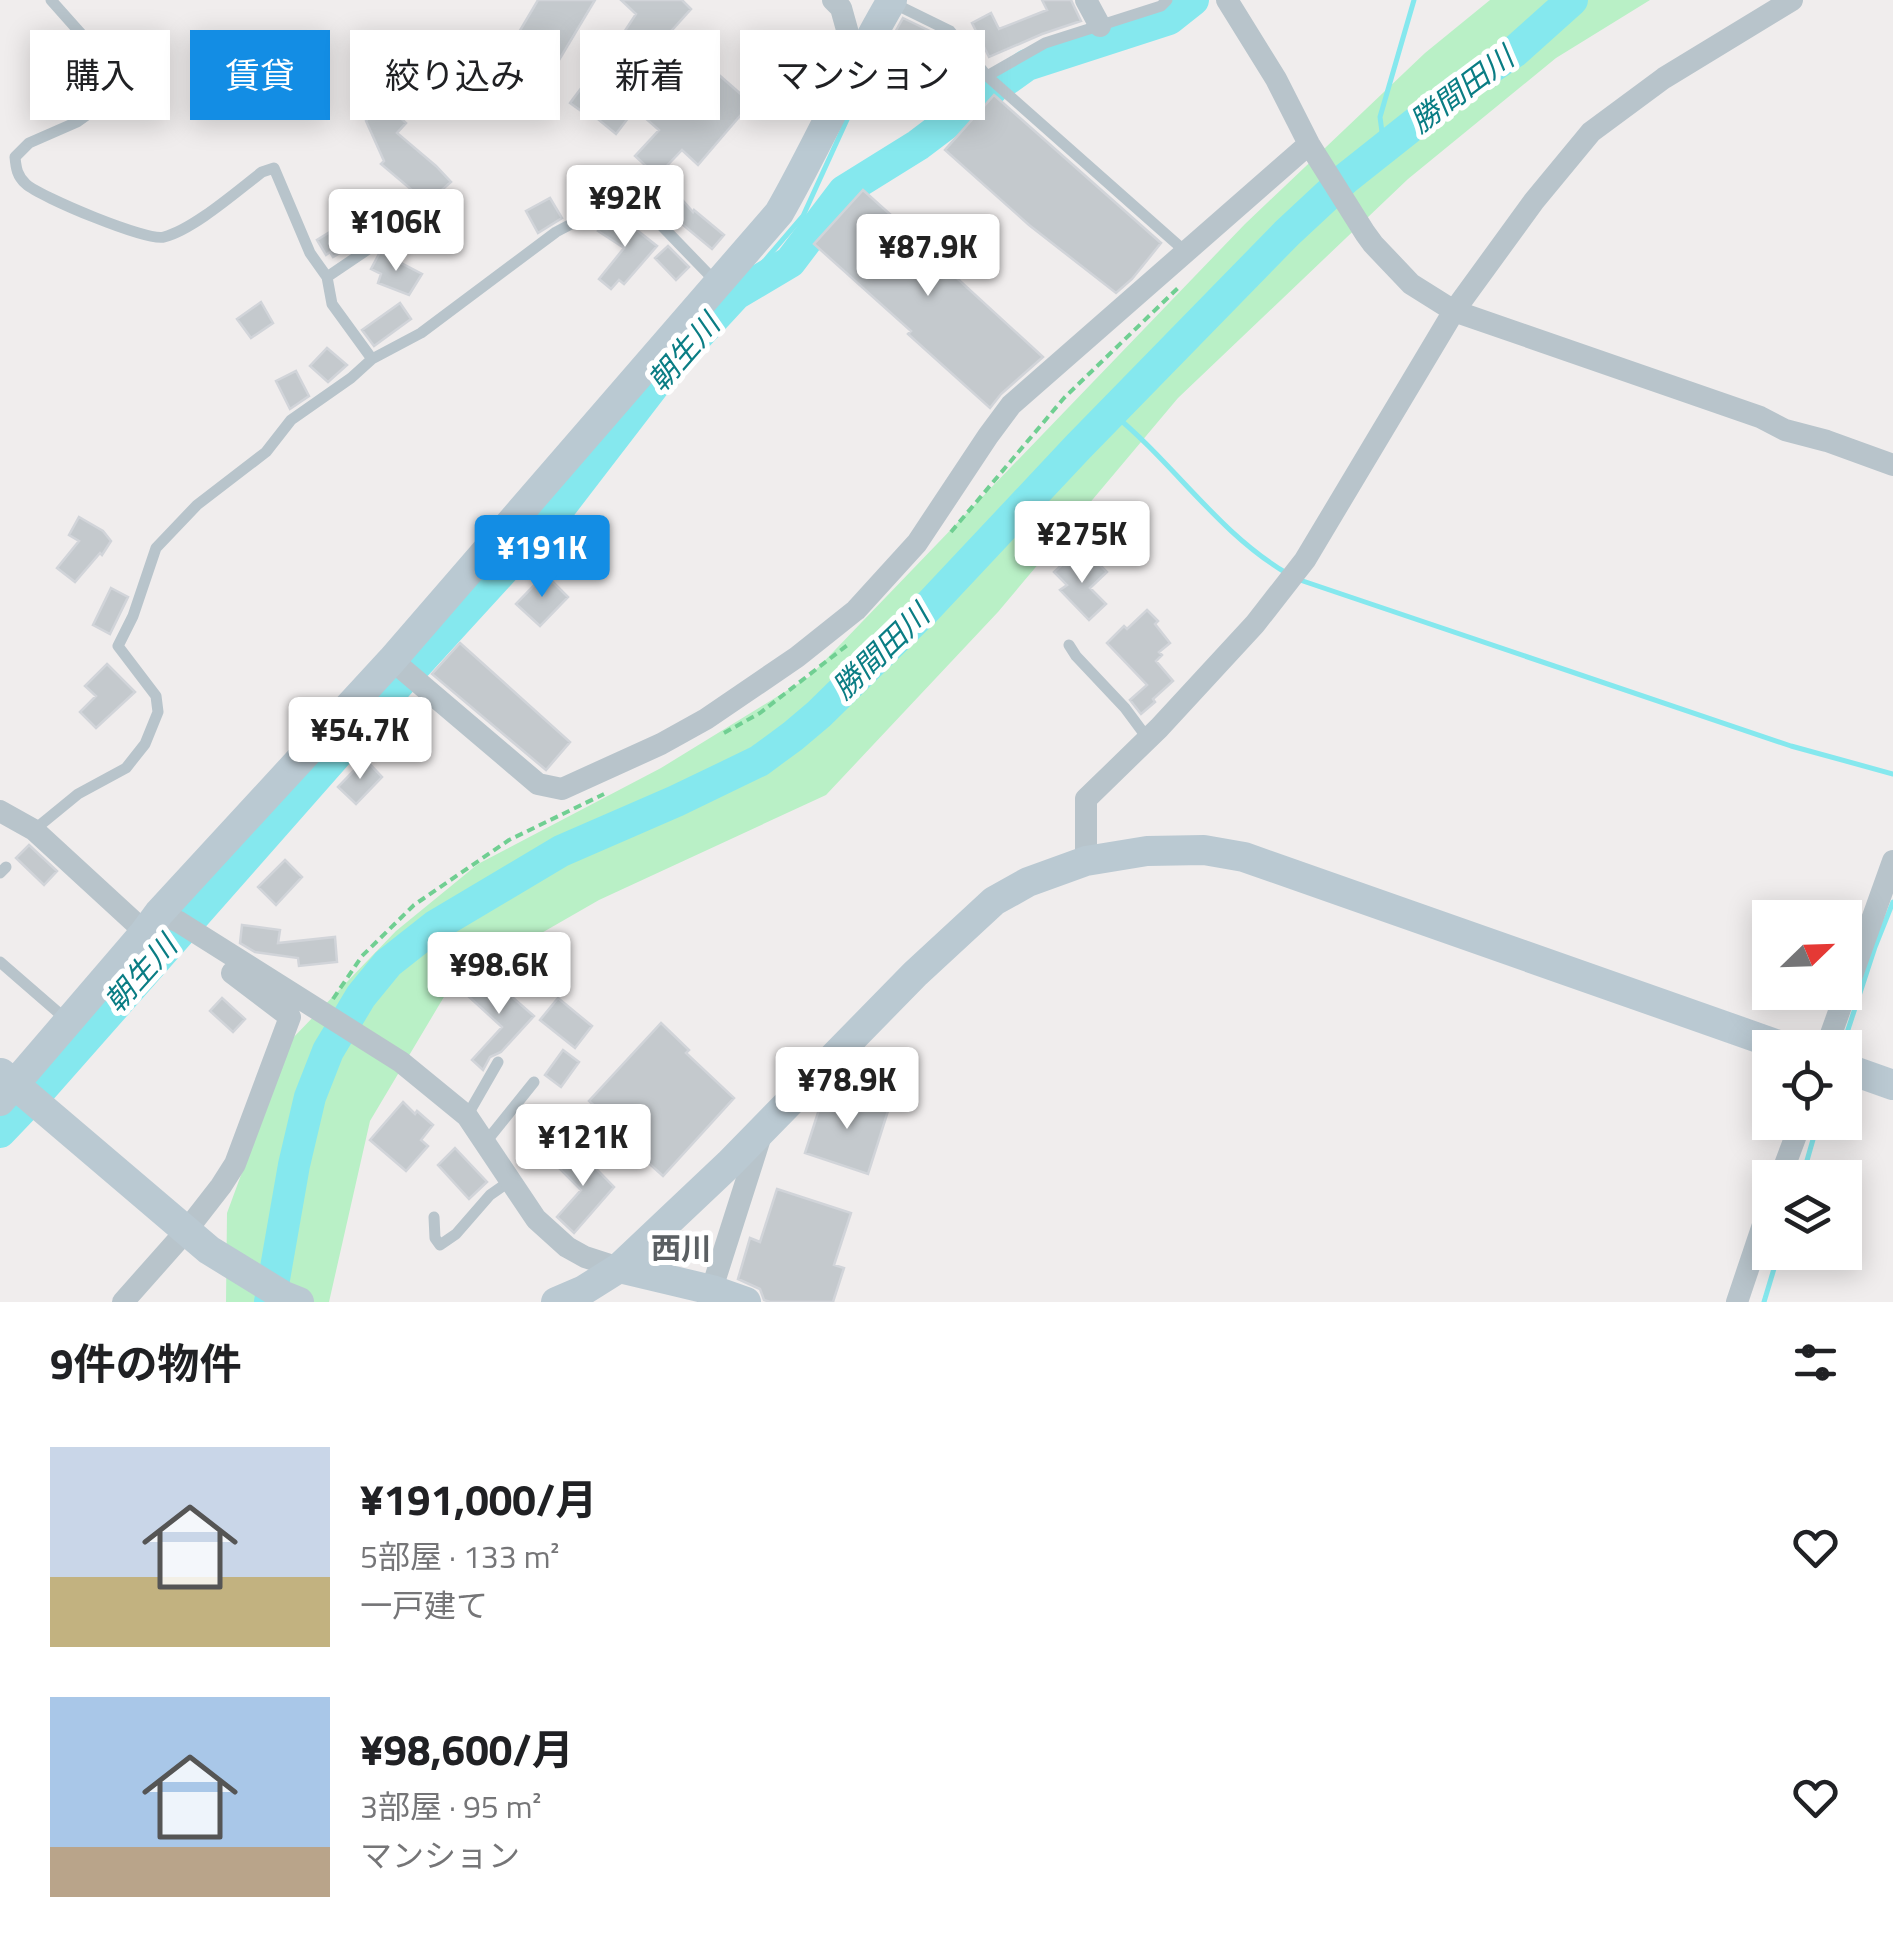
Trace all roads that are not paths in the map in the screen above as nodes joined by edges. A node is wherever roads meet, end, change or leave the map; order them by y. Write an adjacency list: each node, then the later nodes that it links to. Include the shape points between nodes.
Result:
1 (50, 0): 16 (lane, via 83,36 108,83 105,102 29,142 15,157 28,186 129,232 160,239 274,168)
2 (833, 0): 9 (street)
3 (1086, 0): 8 (street)
4 (1167, 0): 8 (lane)
5 (1227, 0): 13 (street)
6 (1792, 0): 18 (street, via 1664,78 1592,132)
7 (891, 1): 10 (street); 11 (lane, via 950,31)
8 (1100, 26): 11 (lane, via 1045,43)
9 (847, 30)
10 (874, 30)
11 (987, 76): 15 (lane)
12 (829, 120): 17 (street, via 779,213)
13 (1308, 144): 15 (street); 18 (street, via 1365,233 1411,284)
14 (401, 217): 16 (lane, via 395,231)
15 (1186, 252): 22 (street, via 1011,405 917,543 856,610 797,657 661,744 562,789 538,784)
16 (327, 278): 19 (lane, via 332,304)
17 (718, 283): 19 (lane, via 630,193 556,232 421,333); 22 (street)
18 (1454, 311): 20 (street); 23 (street, via 1306,560)
19 (372, 359): 25 (lane, via 291,420 266,452 197,505 156,548 118,646 156,696 158,712 126,768 78,794)
20 (1893, 465)
21 (1068, 645): 23 (lane)
22 (392, 660): 28 (street)
23 (1148, 739): 26 (street, via 1086,799)
24 (0, 811): 25 (street)
25 (34, 830): 28 (street)
26 (1086, 861): 32 (street, via 1147,851 1244,857); 39 (street, via 994,902)
27 (1893, 861): 31 (street)
28 (161, 923): 30 (street); 38 (street, via 316,1008 401,1062); 43 (street, via 290,1017 235,1164)
29 (0, 962): 30 (lane)
30 (69, 1022): 37 (street)
31 (1832, 1030)
32 (1752, 1036)
33 (498, 1062): 38 (lane)
34 (1862, 1074): 36 (street)
35 (534, 1082): 40 (lane)
36 (1893, 1085)
37 (5, 1086): 43 (street)
38 (467, 1116): 40 (street)
39 (764, 1128): 45 (street); 46 (street)
40 (485, 1143): 41 (street)
41 (510, 1180): 42 (lane, via 440,1245); 45 (street, via 536,1219 567,1248)
42 (434, 1217)
43 (197, 1240): 47 (street); 48 (street)
44 (1752, 1257): 51 (street)
45 (619, 1268): 46 (street); 49 (street)
46 (710, 1296): 50 (street)
47 (123, 1302)
48 (299, 1302)
49 (556, 1302)
50 (746, 1302)
51 (1737, 1302)

